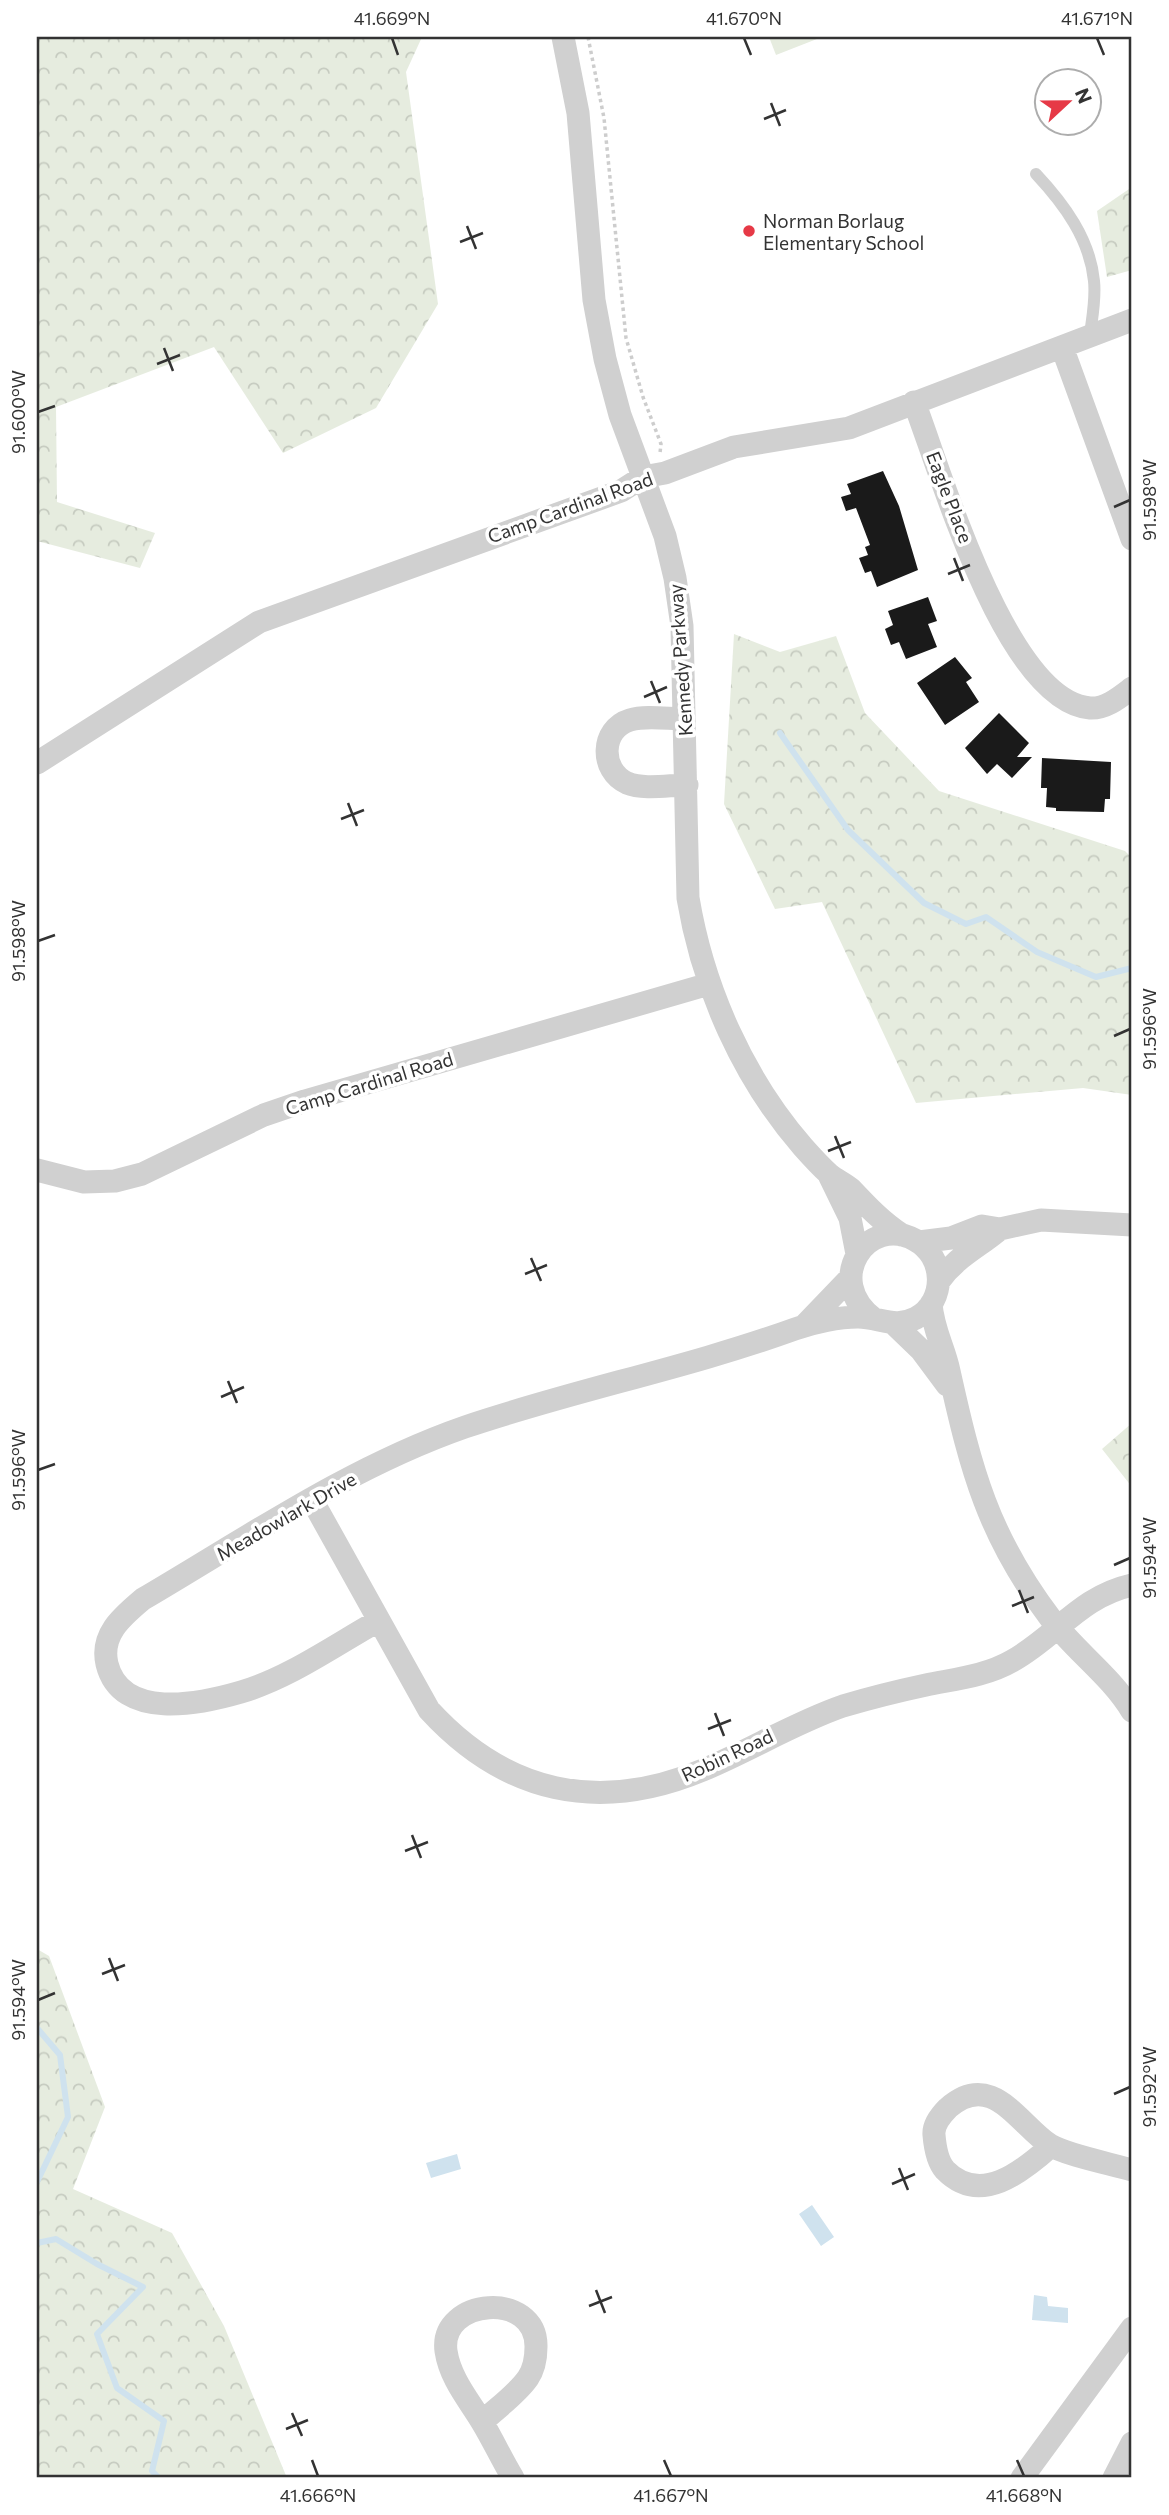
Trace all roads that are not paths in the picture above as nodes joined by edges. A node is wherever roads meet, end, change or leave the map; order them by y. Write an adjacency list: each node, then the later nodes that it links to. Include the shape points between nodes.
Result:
1 (563, 37): 7 (street, Kennedy Parkway, via 584,164 594,300 620,415 636,453)
2 (1036, 174): 4 (lane, via 1059,198 1085,244 1094,282)
3 (1132, 320): 4 (street, Camp Cardinal Road)
4 (1090, 335): 5 (street, Camp Cardinal Road)
5 (1062, 348): 6 (street, Camp Cardinal Road); 8 (street)
6 (914, 402): 7 (street, Camp Cardinal Road, via 849,428 734,447); 9 (street, Eagle Place, via 992,607 1013,645 1041,681 1069,702 1091,708 1110,704)
7 (654, 475): 10 (street, Kennedy Parkway, via 682,626); 11 (street, Camp Cardinal Road, via 259,622)
8 (1132, 539)
9 (1132, 688)
10 (684, 719): 12 (street, Kennedy Parkway); 12 (street, via 629,720 617,727 606,747 607,761 627,783)
11 (37, 763)
12 (687, 785): 13 (street, Kennedy Parkway, via 688,898)
13 (709, 984): 14 (street, Camp Cardinal Road, via 305,1101 264,1115 142,1174 84,1182); 15 (street, Kennedy Parkway, via 774,1110)
14 (37, 1170)
15 (829, 1174): 18 (street, Kennedy Parkway); 19 (street, Kennedy Parkway, via 850,1218)
16 (1132, 1225): 17 (street, via 1041,1220)
17 (1000, 1228): 18 (street, via 982,1226 951,1238); 21 (street, via 957,1258)
18 (910, 1239): 19 (street, via 882,1236); 21 (street, via 935,1259)
19 (857, 1254): 20 (street)
20 (850, 1277): 23 (street, via 855,1299); 24 (street, Meadowlark Drive)
21 (939, 1281): 22 (street)
22 (931, 1304): 23 (street, via 915,1319); 25 (street, via 933,1329 949,1370)
23 (884, 1321): 24 (street, Meadowlark Drive, via 841,1318); 25 (street, via 920,1350)
24 (804, 1326): 26 (street, Meadowlark Drive, via 733,1352 466,1427 364,1471)
25 (951, 1390): 29 (street, via 985,1506 1007,1552)
26 (312, 1500): 28 (street, Robin Road); 28 (street, Meadowlark Drive, via 143,1600 119,1619 107,1640 107,1664 117,1684 134,1700 157,1705 242,1692)
27 (1132, 1585): 29 (street, Robin Road, via 1085,1603)
28 (378, 1621): 29 (street, Robin Road, via 429,1710 456,1740 523,1779 603,1794 649,1788 703,1770 804,1720 863,1700 982,1674 1013,1661)
29 (1057, 1626): 30 (street, via 1121,1693)
30 (1132, 1711)
31 (1051, 2146): 31 (street, via 1012,2109 978,2095 958,2099 933,2129 943,2168 957,2181 973,2186 997,2184); 32 (street)
32 (1132, 2170)
33 (1132, 2328): 37 (street)
34 (482, 2422): 34 (street, via 449,2367 445,2347 461,2317 496,2306 529,2323 536,2340 536,2358 529,2377); 36 (street)
35 (1132, 2443): 38 (street)
36 (513, 2478)
37 (1022, 2478)
38 (1114, 2478)

